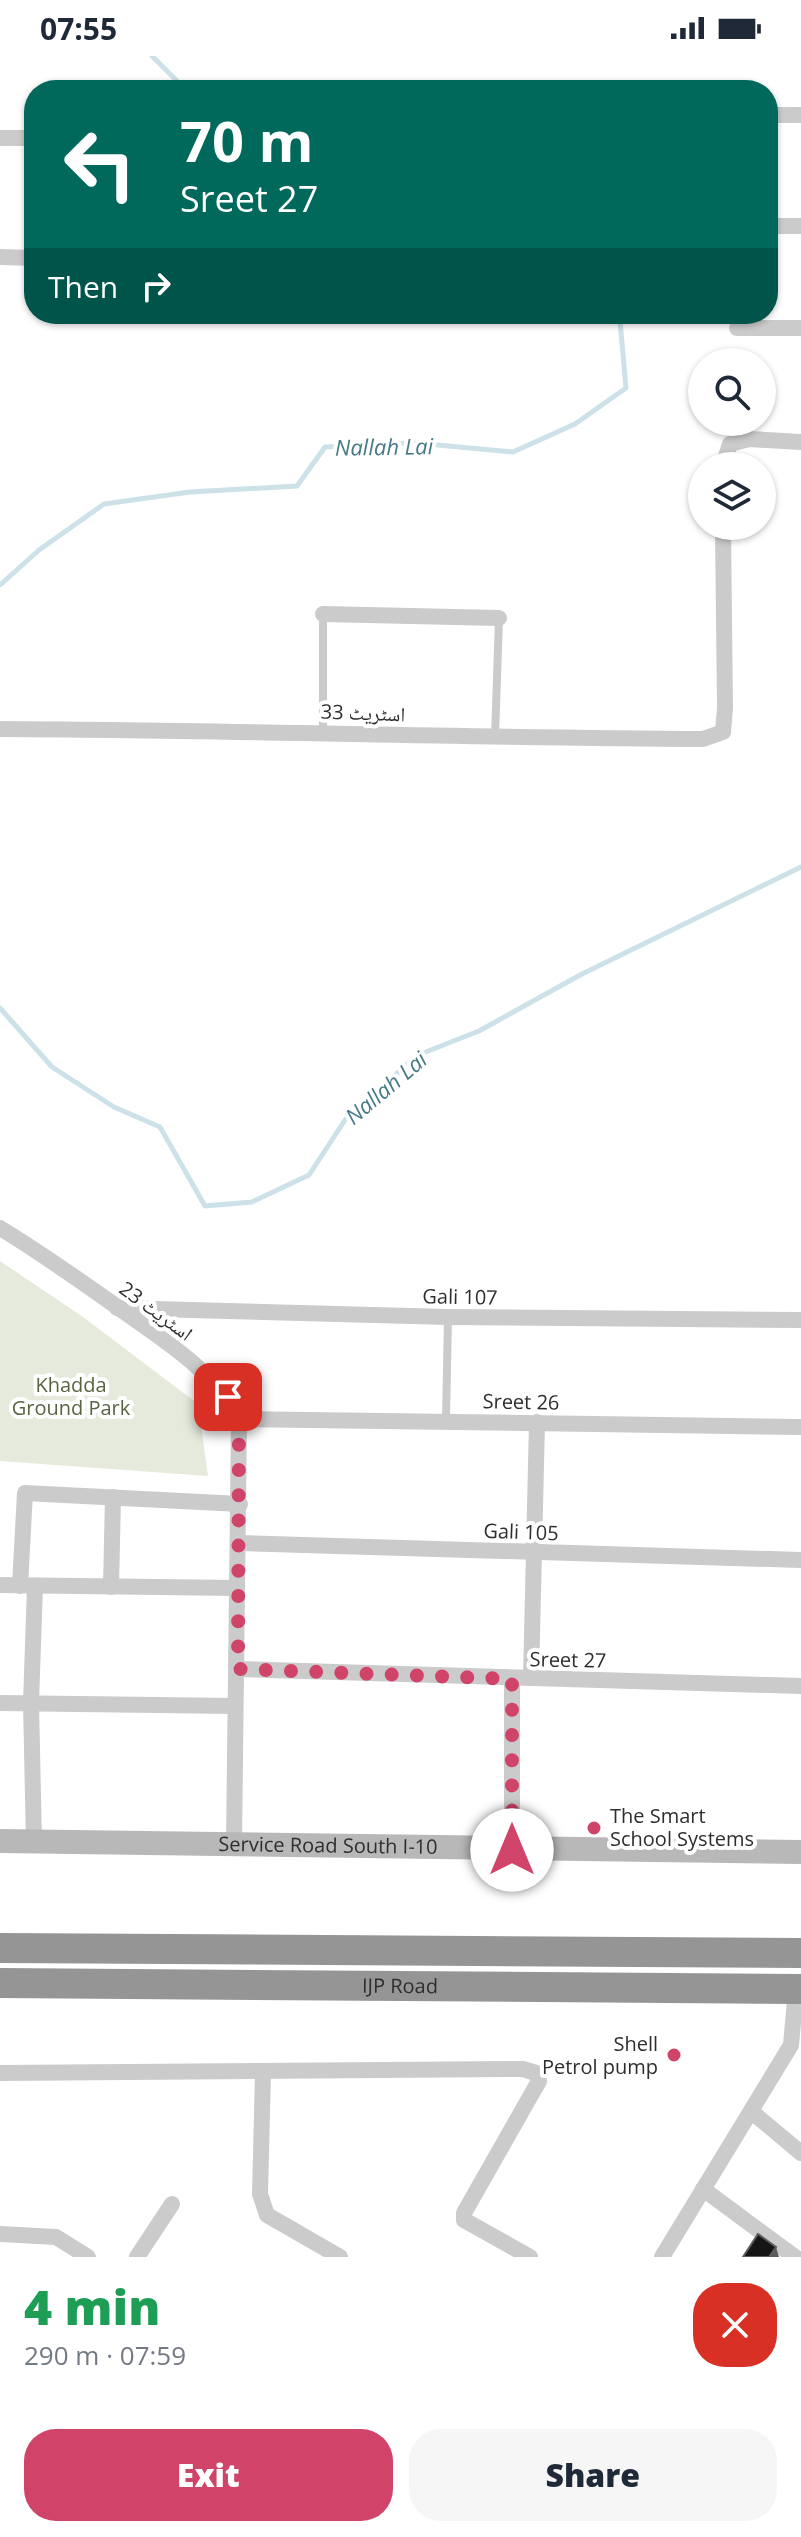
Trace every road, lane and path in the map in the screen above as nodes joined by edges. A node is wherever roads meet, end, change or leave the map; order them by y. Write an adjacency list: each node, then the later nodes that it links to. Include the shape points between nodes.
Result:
1 (778, 115): 2 (street)
2 (801, 115)
3 (0, 138): 4 (street)
4 (24, 138)
5 (778, 226): 6 (street)
6 (801, 226)
7 (0, 257): 8 (street)
8 (24, 258)
9 (737, 328): 10 (street)
10 (801, 328)
11 (801, 442): 12 (street, via 749,439 730,444)
12 (727, 452)
13 (723, 540): 18 (street, اسٹریٹ 33, via 723,732 703,739)
14 (323, 614): 15 (street); 17 (lane)
15 (499, 618): 18 (lane)
16 (0, 729): 17 (street, اسٹریٹ 33)
17 (323, 731): 18 (street, اسٹریٹ 33)
18 (495, 738)
19 (0, 1228): 20 (street, اسٹریٹ 23)
20 (117, 1308): 21 (street, Gali 107); 23 (street, اسٹریٹ 23, via 190,1360 228,1397)
21 (448, 1317): 22 (street, Gali 107); 24 (lane)
22 (801, 1320)
23 (239, 1419): 24 (street, Sreet 26); 28 (street)
24 (446, 1420): 25 (street, Sreet 26)
25 (537, 1422): 26 (street, Sreet 26); 30 (street)
26 (801, 1427)
27 (113, 1497): 28 (street); 33 (street, via 25,1493); 34 (street)
28 (240, 1504): 29 (street)
29 (240, 1543): 30 (street, Gali 105); 35 (street)
30 (535, 1553): 31 (street, Gali 105); 37 (street)
31 (801, 1560)
32 (0, 1585): 33 (street)
33 (28, 1586): 34 (street); 41 (street)
34 (111, 1587): 35 (street)
35 (236, 1588): 36 (street)
36 (238, 1669): 38 (street, Sreet 27); 42 (street)
37 (531, 1678): 38 (street, Sreet 27); 39 (street, Sreet 27)
38 (512, 1679): 46 (street)
39 (801, 1686)
40 (0, 1703): 41 (street)
41 (31, 1703): 42 (street); 44 (street)
42 (235, 1706): 45 (street)
43 (0, 1841): 44 (main road, Service Road South I-10)
44 (34, 1842): 45 (main road, Service Road South I-10)
45 (234, 1844): 46 (main road, Service Road South I-10)
46 (512, 1850): 47 (main road, Service Road South I-10)
47 (801, 1852)
48 (0, 1948): 49 (highway, IJP Road)
49 (228, 1950): 50 (highway, IJP Road); 52 (highway)
50 (801, 1953)
51 (0, 1983): 52 (highway, IJP Road)
52 (229, 1985): 53 (highway, IJP Road)
53 (798, 1989): 56 (street, via 791,2045)
54 (263, 2072): 55 (street); 61 (street, via 260,2194 267,2215); 65 (street, via 536,2073 539,2081 464,2213 464,2220)
55 (0, 2073)
56 (752, 2112): 57 (street); 58 (street)
57 (801, 2153)
58 (703, 2189): 66 (street); 67 (street)
59 (172, 2204): 63 (street)
60 (0, 2234): 62 (street, via 56,2237)
61 (308, 2249): 64 (street)
62 (88, 2257)
63 (137, 2257)
64 (340, 2257)
65 (530, 2257)
66 (662, 2257)
67 (795, 2257)

